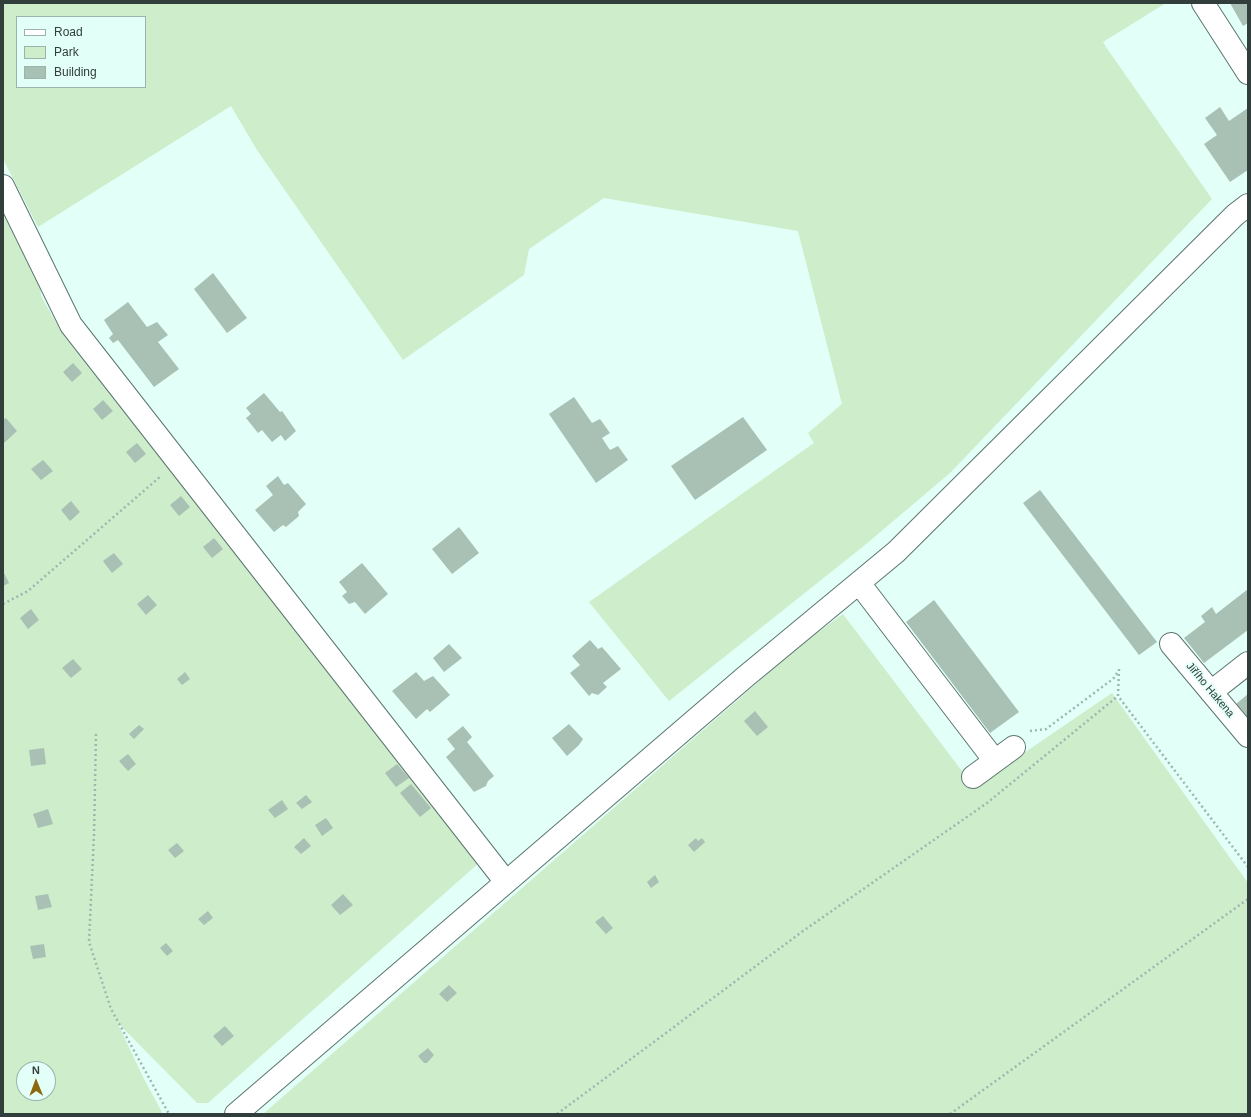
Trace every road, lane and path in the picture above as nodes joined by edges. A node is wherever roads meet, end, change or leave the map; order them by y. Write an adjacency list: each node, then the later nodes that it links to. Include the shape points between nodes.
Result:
1 (1203, 3): 2 (street)
2 (1248, 73)
3 (3, 186): 5 (street, via 71,325)
4 (1248, 205): 6 (street, via 896,552)
5 (178, 462): 7 (path, via 28,591); 18 (street)
6 (859, 583): 15 (street); 18 (street, via 745,676)
7 (3, 604)
8 (1171, 644): 10 (street, Jiřího Hakena)
9 (1248, 664): 10 (street)
10 (1211, 692): 13 (street, Jiřího Hakena)
11 (1118, 696): 14 (path, via 1119,669 1114,679 1046,729); 17 (path); 22 (path, via 987,802 803,931)
12 (96, 734): 20 (path, via 89,942 111,1009)
13 (1248, 736)
14 (1020, 739): 15 (street)
15 (995, 761): 16 (street)
16 (973, 777)
17 (1248, 867)
18 (506, 882): 21 (street)
19 (1248, 899): 23 (path)
20 (170, 1114)
21 (236, 1114)
22 (557, 1114)
23 (950, 1114)

